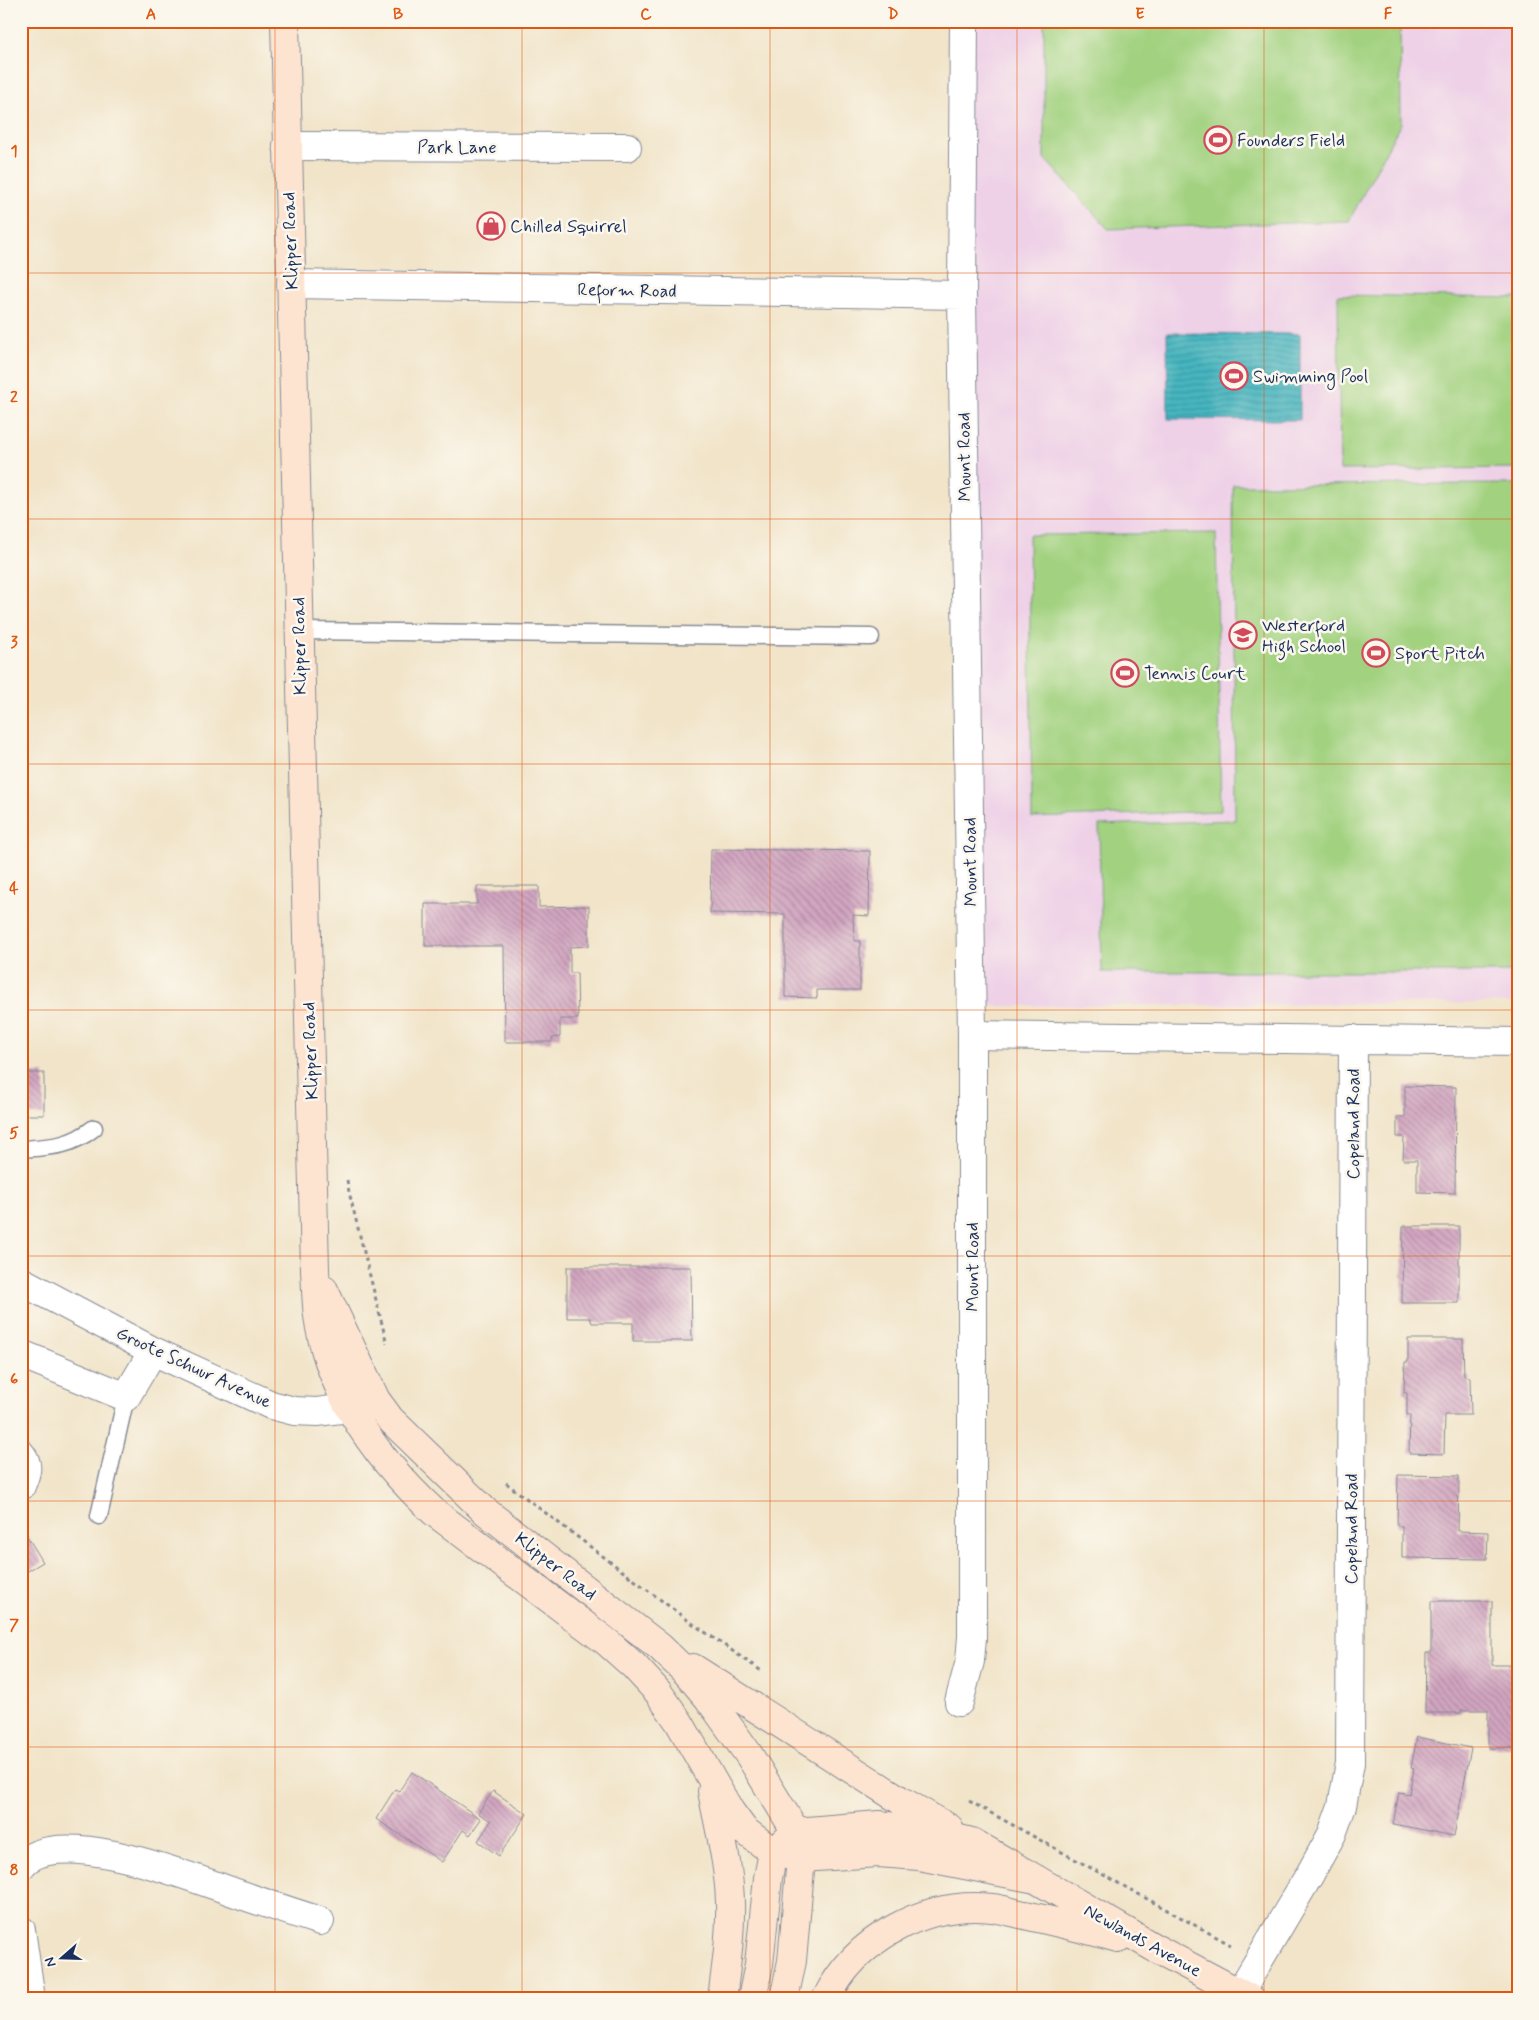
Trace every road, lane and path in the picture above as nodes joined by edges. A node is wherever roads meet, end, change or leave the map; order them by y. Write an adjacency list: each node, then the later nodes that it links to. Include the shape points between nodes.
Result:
1 (285, 21): 3 (main road, Klipper Road)
2 (964, 21): 6 (street, Mount Road)
3 (287, 146): 4 (street, Park Lane); 5 (main road, Klipper Road)
4 (627, 147)
5 (291, 284): 6 (street, Reform Road); 7 (main road, Klipper Road)
6 (962, 295): 9 (street, Mount Road)
7 (299, 631): 8 (lane); 15 (main road, Klipper Road)
8 (871, 636)
9 (972, 1034): 10 (street); 29 (street, Mount Road, via 972,1637 970,1661)
10 (1353, 1039): 11 (street); 41 (street, Copeland Road, via 1350,1763 1342,1806 1332,1834)
11 (1518, 1042)
12 (94, 1128): 13 (lane, via 66,1145)
13 (21, 1149)
14 (347, 1174): 17 (path)
15 (316, 1270): 21 (main road, Klipper Road); 22 (main road, Klipper Road, via 318,1315 323,1338)
16 (21, 1281): 18 (street, Groote Schuur Avenue)
17 (389, 1349)
18 (153, 1351): 20 (street); 22 (street, Groote Schuur Avenue, via 271,1406 317,1412)
19 (21, 1354): 20 (street)
20 (126, 1397): 26 (lane)
21 (376, 1400): 22 (street, Groote Schuur Avenue); 27 (main road, Klipper Road, via 390,1418 485,1510)
22 (348, 1408): 30 (main road, Klipper Road, via 390,1468 434,1512 607,1642 634,1666 679,1722)
23 (21, 1454): 25 (street, via 26,1460 27,1472)
24 (500, 1479): 28 (path, via 686,1619)
25 (21, 1486)
26 (99, 1516)
27 (660, 1647): 32 (main road, Klipper Road, via 688,1674 720,1714); 33 (main road, via 900,1800)
28 (766, 1674)
29 (959, 1702)
30 (708, 1773): 34 (main road, Klipper Road, via 744,1830); 44 (main road, via 730,1901 729,1948)
31 (984, 1808): 41 (path)
32 (796, 1832): 33 (main road, Newlands Avenue, via 879,1825 927,1831); 34 (main road); 35 (main road, Klipper Road)
33 (972, 1842): 37 (main road, Newlands Avenue)
34 (773, 1852): 35 (main road, Newlands Avenue); 45 (main road)
35 (801, 1858): 37 (main road, Newlands Avenue, via 878,1854 919,1856); 46 (main road, Klipper Road, via 792,1961)
36 (21, 1866): 38 (street, via 26,1859 41,1852 102,1853 156,1865)
37 (1036, 1879): 40 (main road, Newlands Avenue)
38 (320, 1921)
39 (21, 1930): 43 (street)
40 (1153, 1947): 42 (main road, Newlands Avenue); 47 (main road, via 993,1908 948,1910 905,1922 876,1940 854,1959 831,1987)
41 (1258, 1960): 42 (street, Copeland Road)
42 (1246, 1996)
43 (31, 1999)
44 (722, 1999)
45 (752, 1999)
46 (784, 1999)
47 (826, 1999)

